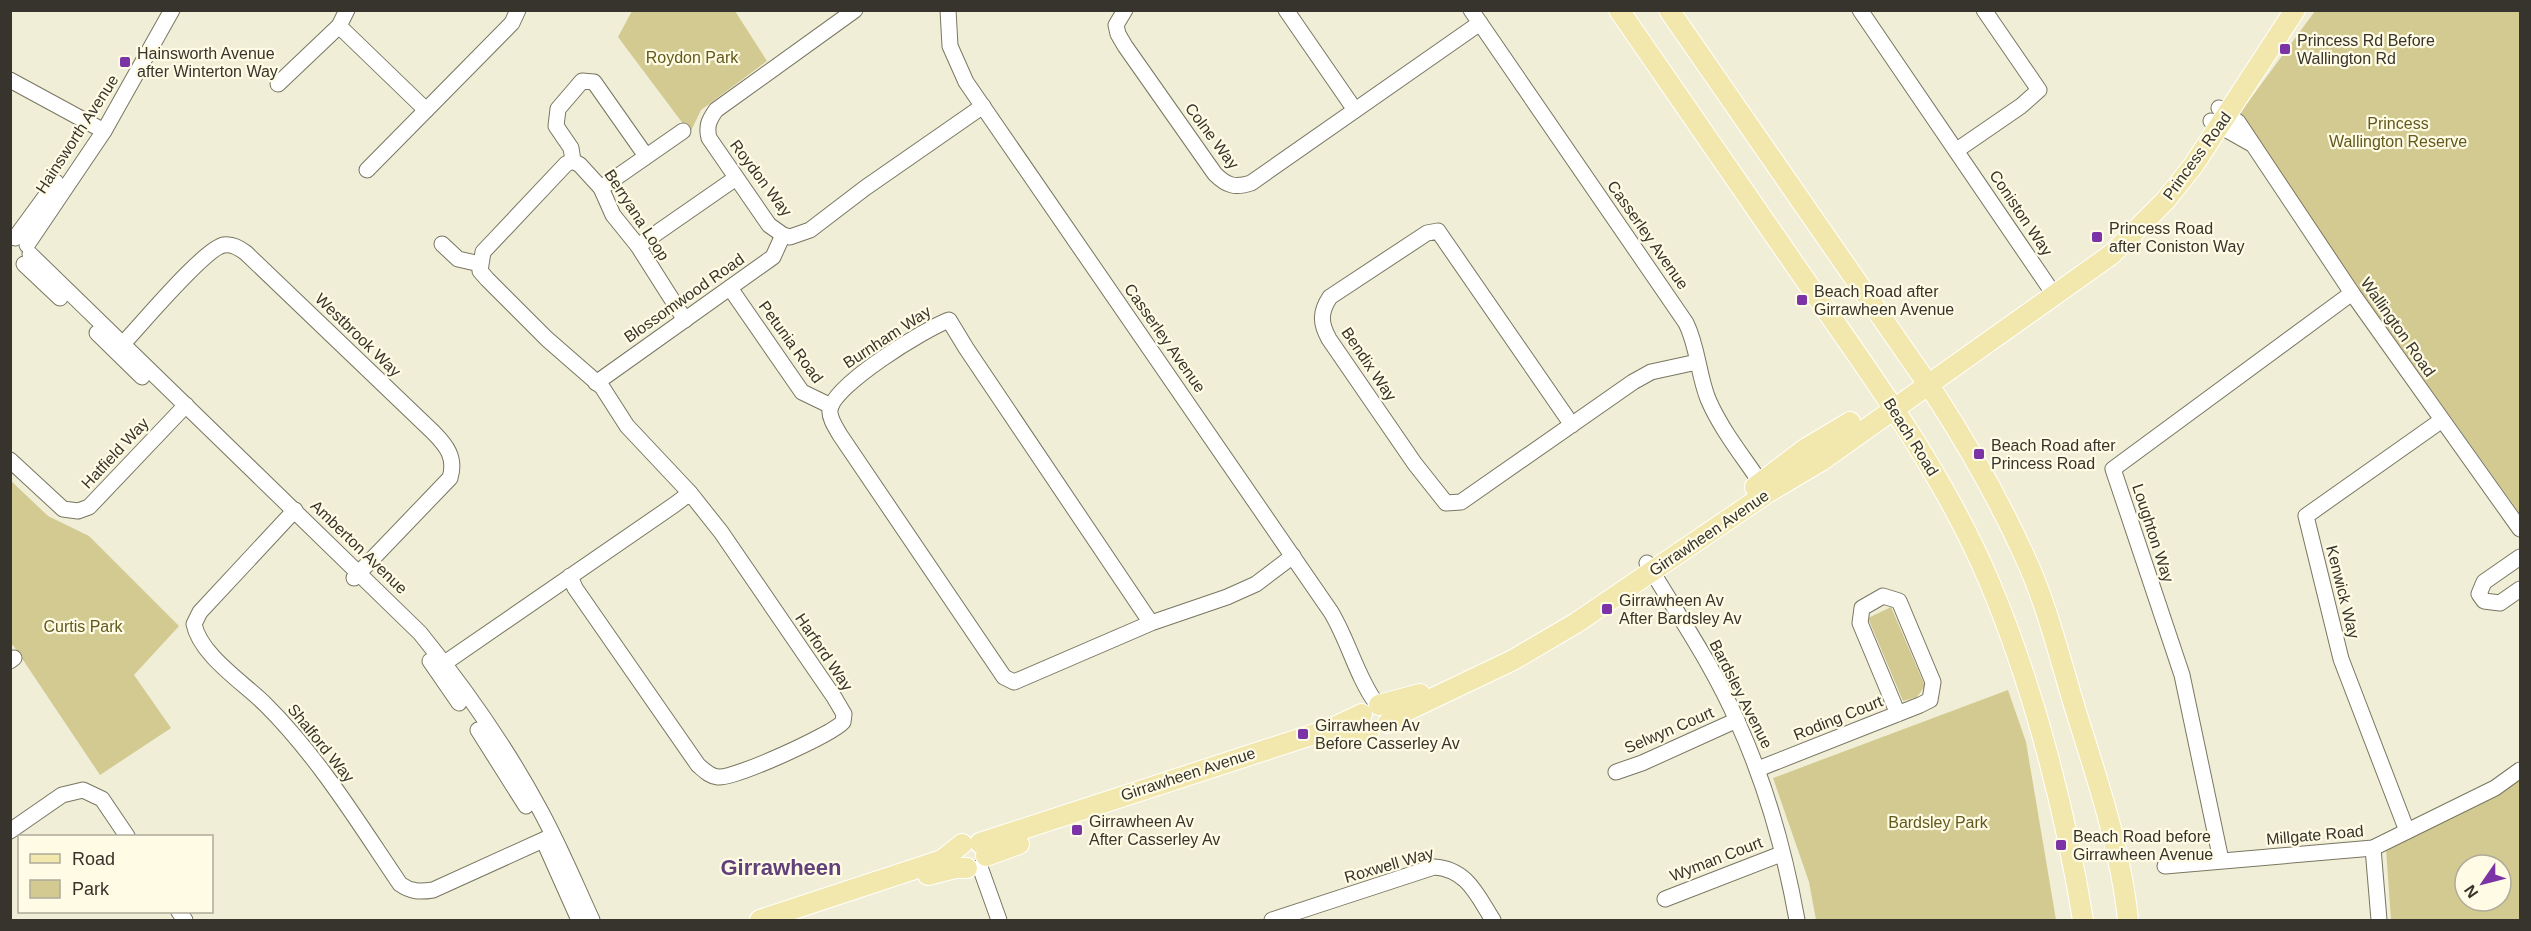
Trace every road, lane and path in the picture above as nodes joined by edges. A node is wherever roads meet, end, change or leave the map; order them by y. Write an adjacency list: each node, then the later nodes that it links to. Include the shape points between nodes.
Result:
1 (162, 10): 23 (street, Hainsworth Avenue)
2 (172, 10): 23 (street, Hainsworth Avenue)
3 (347, 10): 16 (street)
4 (518, 10): 20 (street, via 512,23)
5 (855, 10): 29 (street, Roydon Way, via 716,110 707,129 709,138)
6 (948, 10): 19 (street, Casserley Avenue, via 950,46)
7 (1125, 10): 21 (street, Colne Way, via 1116,25 1118,34 1215,174 1230,186 1251,183)
8 (1287, 10): 21 (street)
9 (1619, 10): 44 (main road, Beach Road)
10 (1669, 10): 42 (main road)
11 (1860, 10): 25 (street, Coniston Way)
12 (1984, 10): 25 (street, via 2040,90)
13 (2282, 10): 22 (main road, Princess Road)
14 (2295, 10): 22 (main road, Princess Road)
15 (1476, 17): 21 (street, Colne Way); 41 (street, Casserley Avenue, via 1677,309 1692,336)
16 (339, 26): 18 (street); 20 (street)
17 (10, 80): 23 (street)
18 (278, 84)
19 (982, 106): 31 (street, Roydon Way, via 810,230 798,236); 54 (street, Casserley Avenue)
20 (426, 110): 28 (street)
21 (1355, 110)
22 (2219, 117): 37 (main road, Princess Road, via 2165,201 2112,254); 38 (street, Wallington Road, via 2238,122)
23 (100, 128): 34 (street, Hainsworth Avenue)
24 (683, 130): 26 (street)
25 (1957, 150): 37 (street, Coniston Way)
26 (646, 156): 27 (street, via 594,82 582,81 558,109 556,126 571,148); 30 (street)
27 (573, 161): 30 (street, Berryana Loop); 35 (street, via 483,252)
28 (367, 170)
29 (736, 178): 31 (street, Roydon Way, via 769,225); 33 (street)
30 (600, 188): 33 (street, Berryana Loop, via 613,215)
31 (783, 235): 36 (street, Blossomwood Road, via 773,258)
32 (442, 244): 35 (street, via 458,259)
33 (638, 246): 39 (street, Berryana Loop)
34 (20, 251): 40 (street, Amberton Avenue)
35 (480, 264): 43 (street, via 487,279)
36 (730, 288): 39 (street, Blossomwood Road); 45 (street, Petunia Road, via 802,392)
37 (2052, 291): 42 (main road, Princess Road)
38 (2352, 294): 47 (street, Wallington Road); 75 (street, Loughton Way, via 2113,469 2182,675)
39 (685, 320): 43 (street, Blossomwood Road)
40 (120, 348): 46 (street, Amberton Avenue); 57 (street, Westbrook Way, via 205,257 223,245 234,246 246,253 433,432 450,454 450,478)
41 (1698, 362): 48 (street, Bendix Way, via 1651,372); 50 (street, Casserley Avenue, via 1713,408)
42 (1924, 378): 44 (main road, Girrawheen Avenue); 88 (main road, via 1964,440 2025,556 2103,803)
43 (596, 383): 51 (street, via 627,426)
44 (1890, 402): 50 (main road, Girrawheen Avenue, via 1821,461); 87 (main road, Beach Road, via 1932,469 1989,581 2040,735 2073,859)
45 (831, 406): 60 (street, via 829,413 840,435 1004,677 1014,682); 60 (street, Burnham Way, via 847,384 932,326 949,320)
46 (182, 409): 49 (street, Hatfield Way, via 94,502 78,511 63,509); 52 (street, Amberton Avenue)
47 (2442, 420): 53 (street, Wallington Road); 69 (street, Kenwick Way, via 2306,516 2341,659)
48 (1572, 425): 48 (street, Bendix Way, via 1438,231 1427,233 1325,304 1322,326 1329,339 1446,503 1461,502)
49 (10, 460)
50 (1764, 488): 56 (main road, Girrawheen Avenue)
51 (690, 493): 58 (street); 58 (street, Harford Way, via 721,532 839,706 844,714 838,727 739,772 718,777 707,773)
52 (291, 514): 57 (street, Amberton Avenue); 71 (street, Shalford Way, via 200,612 194,624 201,644 306,747 407,889 433,890)
53 (2520, 530)
54 (1293, 556): 60 (street, via 1256,584); 62 (street, Casserley Avenue, via 1341,629)
55 (2520, 557): 59 (street, via 2484,582 2479,594 2484,601 2500,603)
56 (1649, 567): 62 (main road, Girrawheen Avenue, via 1535,636 1416,696); 62 (main road, Girrawheen Avenue, via 1548,641 1388,723 1388,713); 64 (street, Bardsley Avenue)
57 (356, 576): 61 (street, Amberton Avenue)
58 (570, 576): 61 (street)
59 (2520, 589)
60 (1151, 623)
61 (440, 666): 71 (street, Amberton Avenue)
62 (1370, 712): 74 (main road, Girrawheen Avenue)
63 (1898, 714): 63 (street, Roding Court, via 1860,623 1862,608 1883,596 1899,601 1933,682 1930,700); 65 (street, Roding Court)
64 (1737, 720): 65 (street, Bardsley Avenue); 67 (street, Selwyn Court)
65 (1758, 769): 73 (street, Bardsley Avenue)
66 (2520, 770): 69 (street, Millgate Road, via 2495,788)
67 (1616, 772)
68 (10, 831): 70 (street, via 62,795 83,790 102,799)
69 (2407, 831): 72 (street, Millgate Road)
70 (126, 835)
71 (548, 837): 78 (street, Amberton Avenue); 79 (street, Amberton Avenue)
72 (2373, 848): 75 (street, Millgate Road); 89 (street)
73 (1781, 854): 77 (street, Wyman Court); 86 (street, Bardsley Avenue)
74 (975, 858): 80 (main road, Girrawheen Avenue, via 942,860); 81 (main road, Girrawheen Avenue); 82 (street); 83 (street)
75 (2221, 860): 76 (street, Millgate Road)
76 (2164, 866)
77 (1665, 899)
78 (579, 921)
79 (592, 921)
80 (760, 921)
81 (789, 921)
82 (989, 921)
83 (999, 921)
84 (1272, 921): 85 (street, Roxwell Way, via 1434,867 1450,868 1461,875)
85 (1493, 921)
86 (1797, 921)
87 (2083, 921)
88 (2128, 921)
89 (2379, 921)

